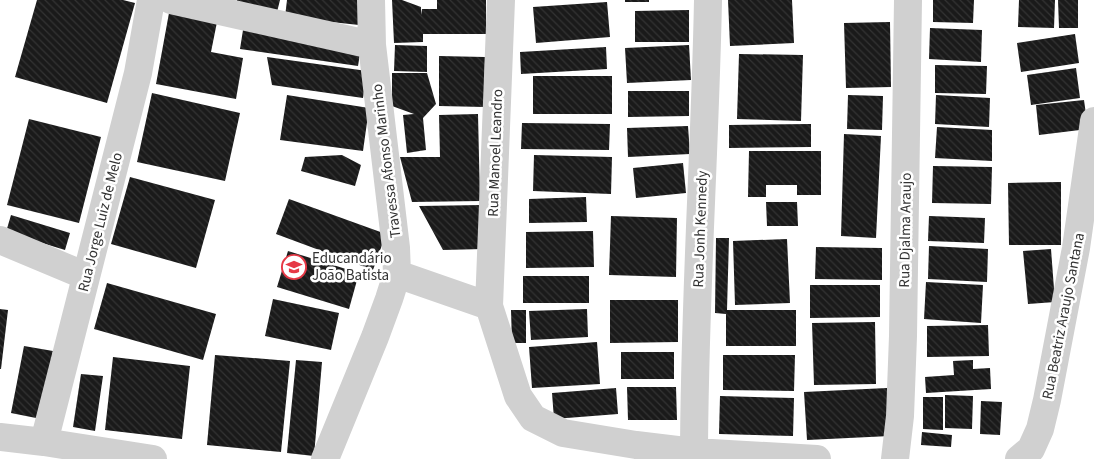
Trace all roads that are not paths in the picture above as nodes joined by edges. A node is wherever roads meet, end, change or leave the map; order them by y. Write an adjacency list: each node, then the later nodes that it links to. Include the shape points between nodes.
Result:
1 (151, 0): 11 (street, Rua Jorge Luiz de Melo, via 138,73)
2 (170, 0): 7 (street)
3 (371, 0): 7 (street, Travessa Afonso Marinho)
4 (501, 0): 12 (street, Rua Manoel Leandro)
5 (708, 0): 16 (street, Rua Jonh Kennedy)
6 (908, 0): 20 (street, Rua Djalma Araujo, via 903,336)
7 (372, 45): 10 (street, Travessa Afonso Marinho)
8 (1094, 121): 15 (street, Rua Beatriz Araujo Santana, via 1083,207 1042,422)
9 (0, 240): 11 (street)
10 (397, 274): 12 (street); 18 (street, Travessa Afonso Marinho)
11 (86, 276): 14 (street, Rua Jorge Luiz de Melo)
12 (489, 306): 16 (street, via 518,396 533,418 563,433)
13 (0, 437): 14 (street)
14 (44, 442): 17 (street)
15 (1025, 454)
16 (694, 455): 19 (street)
17 (153, 459)
18 (325, 459)
19 (817, 459)
20 (895, 459)

